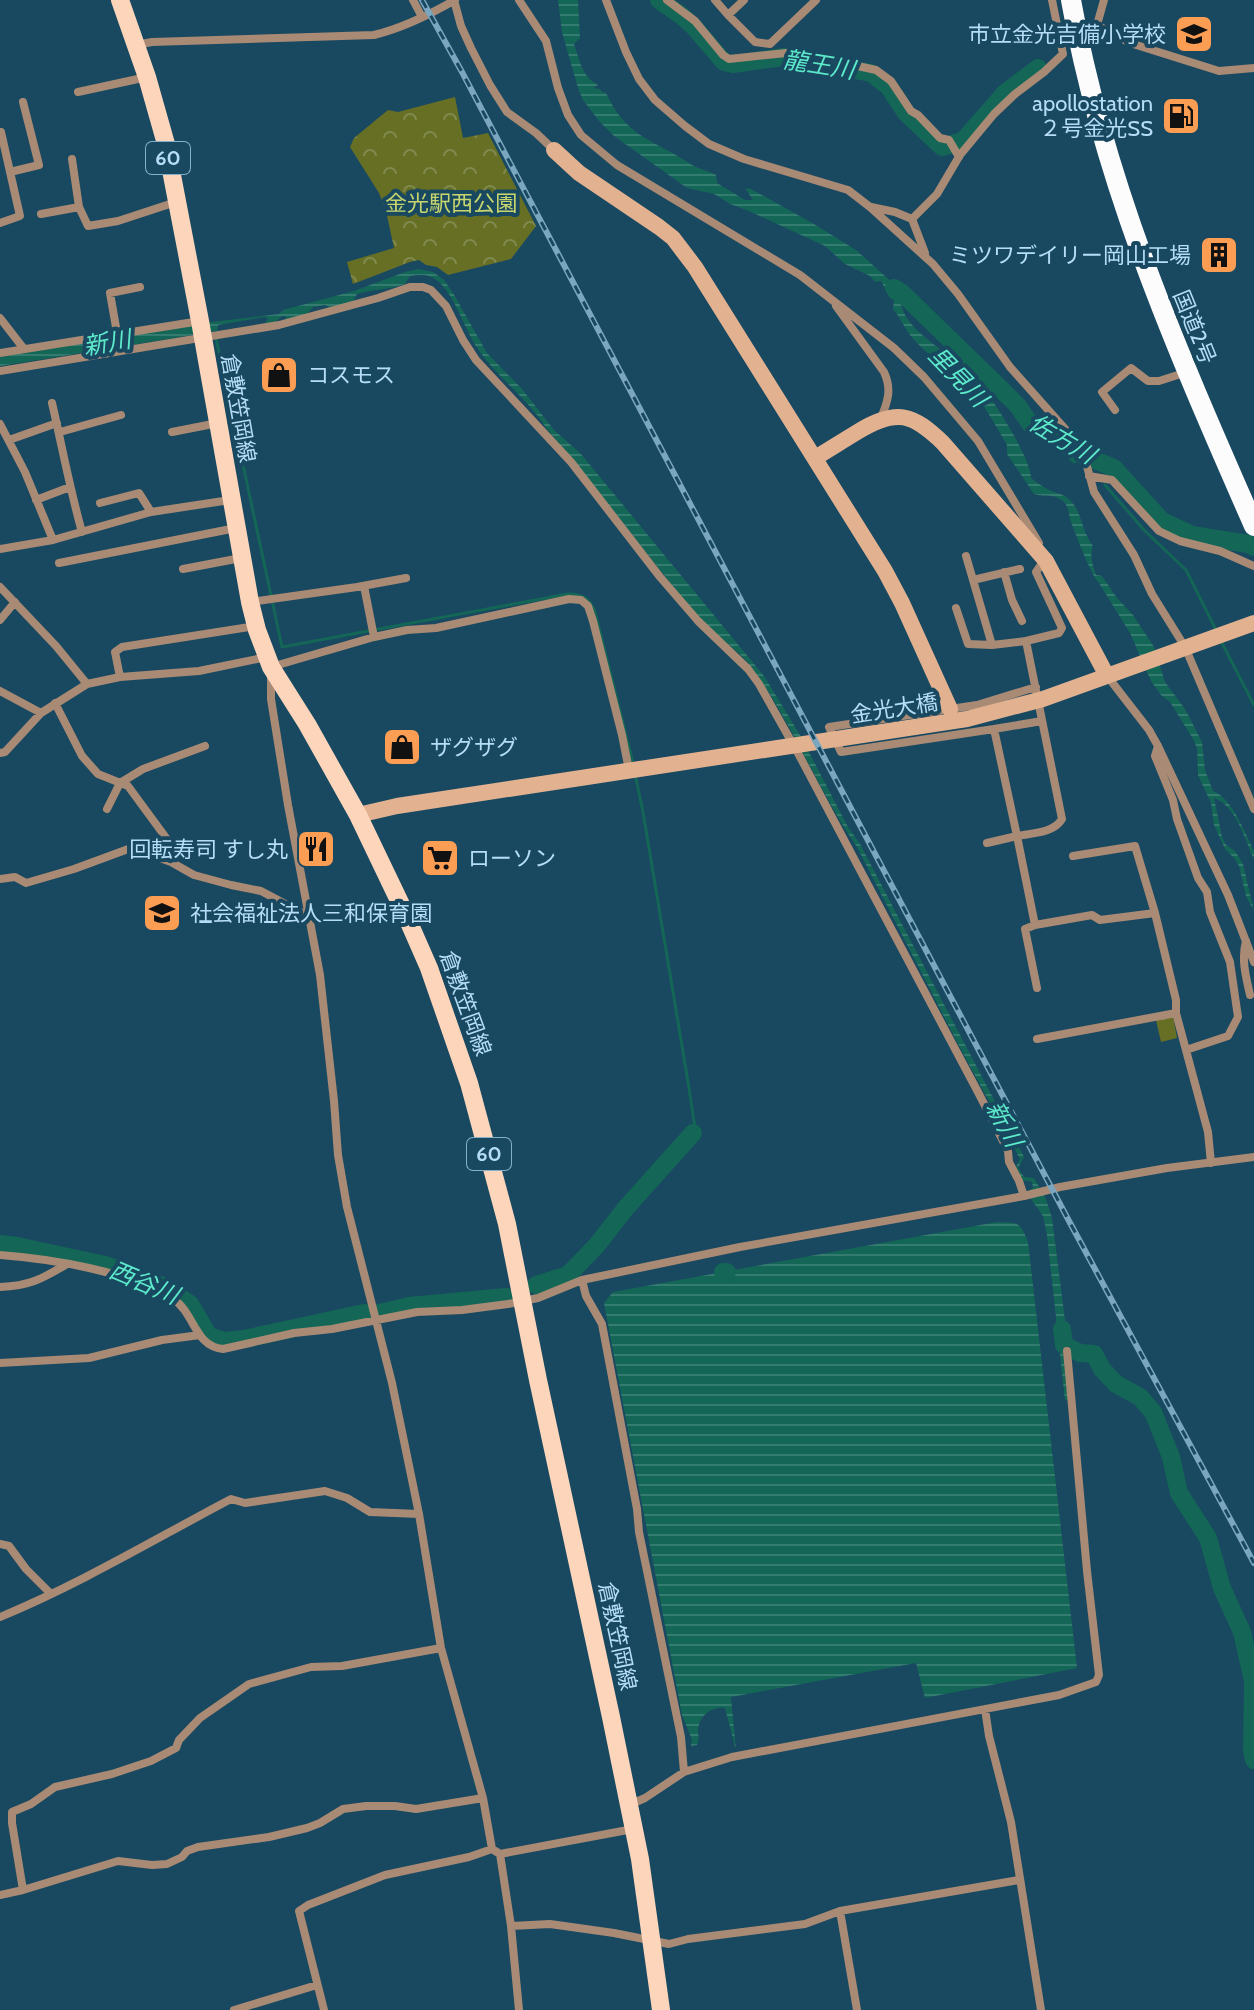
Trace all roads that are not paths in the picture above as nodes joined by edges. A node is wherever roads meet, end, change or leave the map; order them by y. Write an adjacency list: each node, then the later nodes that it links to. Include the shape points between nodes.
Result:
1 (120, 0): 17 (main road, 倉敷笠岡線 / 60)
2 (413, 0): 14 (street)
3 (455, 0): 14 (street); 23 (street, via 471,48 507,112)
4 (519, 0): 35 (street, via 546,41 563,102 581,135 617,165 800,275)
5 (606, 0): 29 (street, via 639,79 685,126 709,144 848,190)
6 (667, 0): 24 (street, via 695,21 729,59 786,53 876,70)
7 (715, 0): 13 (street)
8 (744, 0): 13 (street)
9 (816, 0): 13 (street, via 770,44 755,42)
10 (1052, 0): 24 (street, via 1063,54)
11 (1071, 0): 42 (highway, 国道2号, via 1132,232)
12 (1104, 0): 15 (street)
13 (728, 15)
14 (422, 17): 17 (street, via 374,35)
15 (1097, 25): 16 (street); 18 (street, via 1130,43 1219,71)
16 (1088, 33)
17 (136, 45): 19 (main road, 倉敷笠岡線 / 60)
18 (1254, 68)
19 (147, 77): 20 (street); 27 (main road, 倉敷笠岡線 / 60)
20 (78, 92)
21 (23, 102): 26 (street, via 39,165)
22 (1, 132): 26 (street)
23 (554, 150): 52 (street, via 673,238)
24 (957, 154): 31 (street, via 937,194)
25 (72, 159): 28 (street)
26 (6, 169): 32 (street, via 20,216)
27 (176, 202): 28 (street, via 88,226); 37 (main road, 倉敷笠岡線 / 60)
28 (79, 207): 30 (street)
29 (870, 207): 31 (street); 33 (street)
30 (41, 214)
31 (912, 219): 33 (street)
32 (0, 223)
33 (927, 258): 53 (street, via 1010,367 1082,448)
34 (140, 287): 38 (street, via 110,293)
35 (834, 303): 46 (street, via 888,382); 66 (street, via 894,348 945,400 978,441)
36 (0, 318): 39 (street)
37 (201, 329): 38 (street); 41 (street); 47 (main road, 倉敷笠岡線 / 60); 125 (street, via 279,325 410,287 423,287 439,297 476,360 571,462 698,621 759,684 979,1094)
38 (117, 333): 39 (street)
39 (24, 349): 40 (street)
40 (0, 353)
41 (0, 371)
42 (1187, 372): 44 (street, via 1148,381 1131,368 1102,392); 59 (highway, 国道2号)
43 (52, 403): 49 (street)
44 (1115, 410)
45 (121, 415): 49 (street)
46 (881, 418): 52 (street); 66 (street, via 896,416 927,427)
47 (218, 423): 50 (street); 56 (main road, 倉敷笠岡線 / 60)
48 (0, 424): 51 (street)
49 (58, 427): 51 (street); 54 (street)
50 (172, 432)
51 (9, 440): 55 (street)
52 (815, 458): 94 (street, via 885,571)
53 (1089, 476): 68 (street, via 1112,480 1159,531); 86 (street)
54 (70, 487): 55 (street); 61 (street)
55 (36, 500): 62 (street)
56 (231, 500): 58 (street); 60 (main road, 倉敷笠岡線 / 60)
57 (100, 503): 58 (street, via 139,493)
58 (151, 512): 61 (street)
59 (1254, 526)
60 (236, 528): 65 (main road, 倉敷笠岡線 / 60); 67 (street)
61 (82, 532): 62 (street)
62 (53, 540): 63 (street)
63 (0, 549)
64 (966, 556): 73 (street)
65 (242, 558): 69 (street); 76 (main road, 倉敷笠岡線 / 60)
66 (1046, 561): 84 (street, via 1036,572 1062,628); 88 (street)
67 (59, 563)
68 (1254, 566)
69 (183, 569)
70 (1020, 569): 71 (street)
71 (1004, 572): 73 (street); 80 (street)
72 (406, 578): 74 (street)
73 (973, 580): 85 (street)
74 (364, 586): 76 (street); 83 (street)
75 (0, 587): 77 (street)
76 (259, 601): 82 (main road, 倉敷笠岡線 / 60)
77 (15, 602): 79 (street); 90 (street)
78 (956, 608): 85 (street, via 968,644)
79 (0, 620)
80 (1022, 621)
81 (1254, 623): 86 (street, 金光大橋)
82 (256, 626): 87 (main road, 倉敷笠岡線 / 60); 89 (street, via 122,647 115,652)
83 (374, 636): 87 (street); 102 (street, via 581,600 593,621)
84 (1026, 641): 85 (street); 91 (street)
85 (992, 645)
86 (1179, 649): 88 (street, 金光大橋); 105 (street)
87 (269, 662): 89 (street); 106 (main road, 倉敷笠岡線 / 60); 113 (street)
88 (1113, 674): 100 (street); 102 (street, 金光大橋, via 967,719)
89 (120, 677): 90 (street)
90 (87, 684): 93 (street)
91 (1036, 687): 94 (street); 96 (street)
92 (0, 691): 95 (street)
93 (55, 703): 95 (street); 103 (street, via 82,756 98,774)
94 (950, 709): 98 (street); 98 (street, via 829,727 841,752)
95 (41, 713): 101 (street)
96 (1042, 721): 97 (street); 107 (street, via 1062,819 1059,825)
97 (994, 729): 98 (street); 107 (street)
98 (963, 735)
99 (205, 746): 103 (street)
100 (1158, 746): 115 (street); 119 (street, via 1155,756 1207,892)
101 (0, 753)
102 (633, 769): 106 (street, 金光大橋)
103 (120, 783): 104 (street); 110 (street, via 128,786 175,850)
104 (107, 809)
105 (1254, 809)
106 (358, 815): 130 (main road, 倉敷笠岡線 / 60, via 451,1028 485,1139)
107 (1017, 836): 108 (street); 114 (street)
108 (987, 843)
109 (1073, 856): 112 (street, via 1135,846)
110 (171, 862): 111 (street, via 131,848 26,883 15,877); 113 (street, via 194,875 261,891)
111 (0, 879)
112 (1155, 913): 114 (street, via 1100,920 1092,915); 120 (street)
113 (310, 917): 131 (street, via 338,1155)
114 (1035, 925): 117 (street, via 1025,929)
115 (1246, 941): 116 (street); 118 (street, via 1244,961)
116 (1254, 962)
117 (1037, 988)
118 (1252, 996): 119 (street)
119 (1236, 999): 122 (street, via 1238,1017 1228,1036)
120 (1176, 1013): 121 (street); 122 (street)
121 (1037, 1039)
122 (1186, 1050): 124 (street)
123 (1254, 1157): 124 (street)
124 (1211, 1163): 125 (street)
125 (1024, 1196): 128 (street)
126 (0, 1255): 127 (street)
127 (67, 1264): 129 (street, via 23,1286); 132 (street, via 163,1294 182,1306)
128 (582, 1280): 130 (street); 141 (street, via 602,1324)
129 (0, 1287)
130 (524, 1301): 131 (street); 143 (main road, 倉敷笠岡線 / 60)
131 (375, 1320): 132 (street, via 223,1349 212,1348); 135 (street)
132 (200, 1335): 134 (street, via 89,1358)
133 (1067, 1351): 140 (street, via 1099,1675 1096,1682 1059,1695)
134 (0, 1363)
135 (419, 1514): 137 (street, via 370,1512 325,1491 245,1503 231,1499); 139 (street)
136 (0, 1544): 137 (street, via 9,1546)
137 (51, 1594): 138 (street)
138 (0, 1617)
139 (441, 1648): 142 (street); 147 (street, via 311,1667 249,1684 200,1718 176,1748 112,1774 55,1787 12,1812)
140 (985, 1709): 141 (street, via 732,1757); 146 (street)
141 (684, 1772): 143 (street)
142 (483, 1798): 145 (street); 147 (street, via 416,1809 343,1809 307,1828 198,1847 167,1864 118,1861)
143 (629, 1805): 144 (main road, 倉敷笠岡線 / 60)
144 (634, 1829): 145 (street); 151 (main road, 倉敷笠岡線 / 60)
145 (496, 1852): 150 (street); 152 (street, via 385,1875 299,1911)
146 (1019, 1880): 149 (street); 158 (street)
147 (23, 1890): 148 (street)
148 (0, 1895)
149 (840, 1911): 151 (street, via 805,1924 669,1944); 157 (street)
150 (511, 1926): 151 (street, via 550,1924); 155 (street)
151 (651, 1941): 156 (main road, 倉敷笠岡線 / 60)
152 (317, 1985): 153 (street); 154 (street)
153 (234, 2010)
154 (324, 2010)
155 (519, 2010)
156 (661, 2010)
157 (857, 2010)
158 (1041, 2010)

